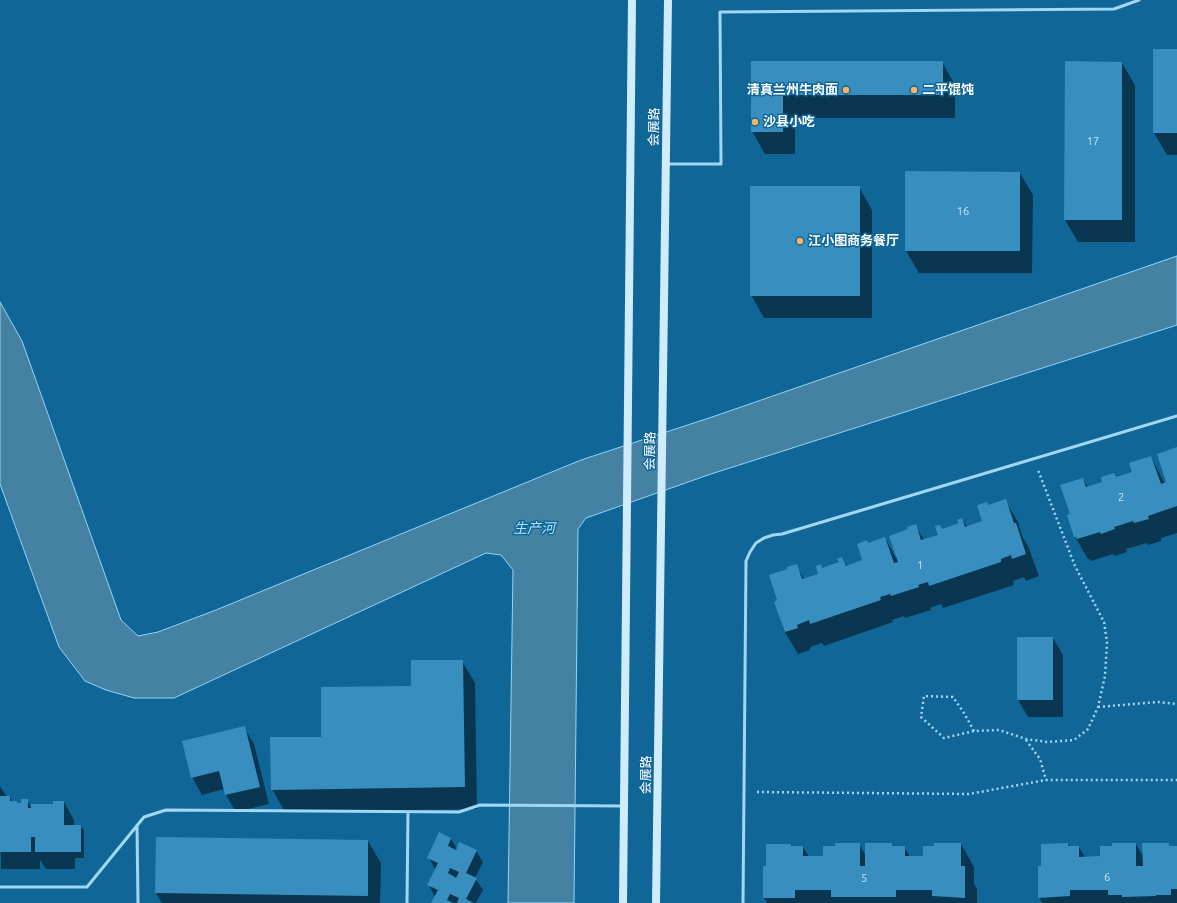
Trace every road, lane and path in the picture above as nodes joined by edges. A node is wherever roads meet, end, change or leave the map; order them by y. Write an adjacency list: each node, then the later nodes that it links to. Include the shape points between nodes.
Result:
1 (632, 0): 14 (street, 会展路)
2 (668, 0): 4 (street, 会展路)
3 (1139, 0): 4 (lane, via 1114,9 720,12 722,164)
4 (666, 164): 21 (street, 会展路)
5 (1177, 416): 6 (lane)
6 (1034, 459): 8 (path, via 1075,566 1104,622 1107,642 1106,676); 13 (lane, via 773,535 756,543 746,561)
7 (1177, 704): 8 (path, via 1158,702)
8 (1098, 707): 10 (path, via 1088,729 1074,740 1047,742)
9 (974, 730): 9 (path, via 944,738 922,717 924,696 952,697); 10 (path, via 999,730)
10 (1026, 739): 11 (path, via 1040,759)
11 (1046, 780): 12 (path); 13 (path, via 969,794)
12 (1177, 780)
13 (744, 792): 22 (lane)
14 (624, 806): 15 (lane, via 480,805 459,812); 20 (street, 会展路)
15 (408, 812): 16 (lane, via 166,810 144,816); 19 (lane)
16 (137, 825): 17 (lane, via 87,887); 18 (lane)
17 (0, 887)
18 (138, 903)
19 (407, 903)
20 (623, 903)
21 (656, 903)
22 (743, 903)

